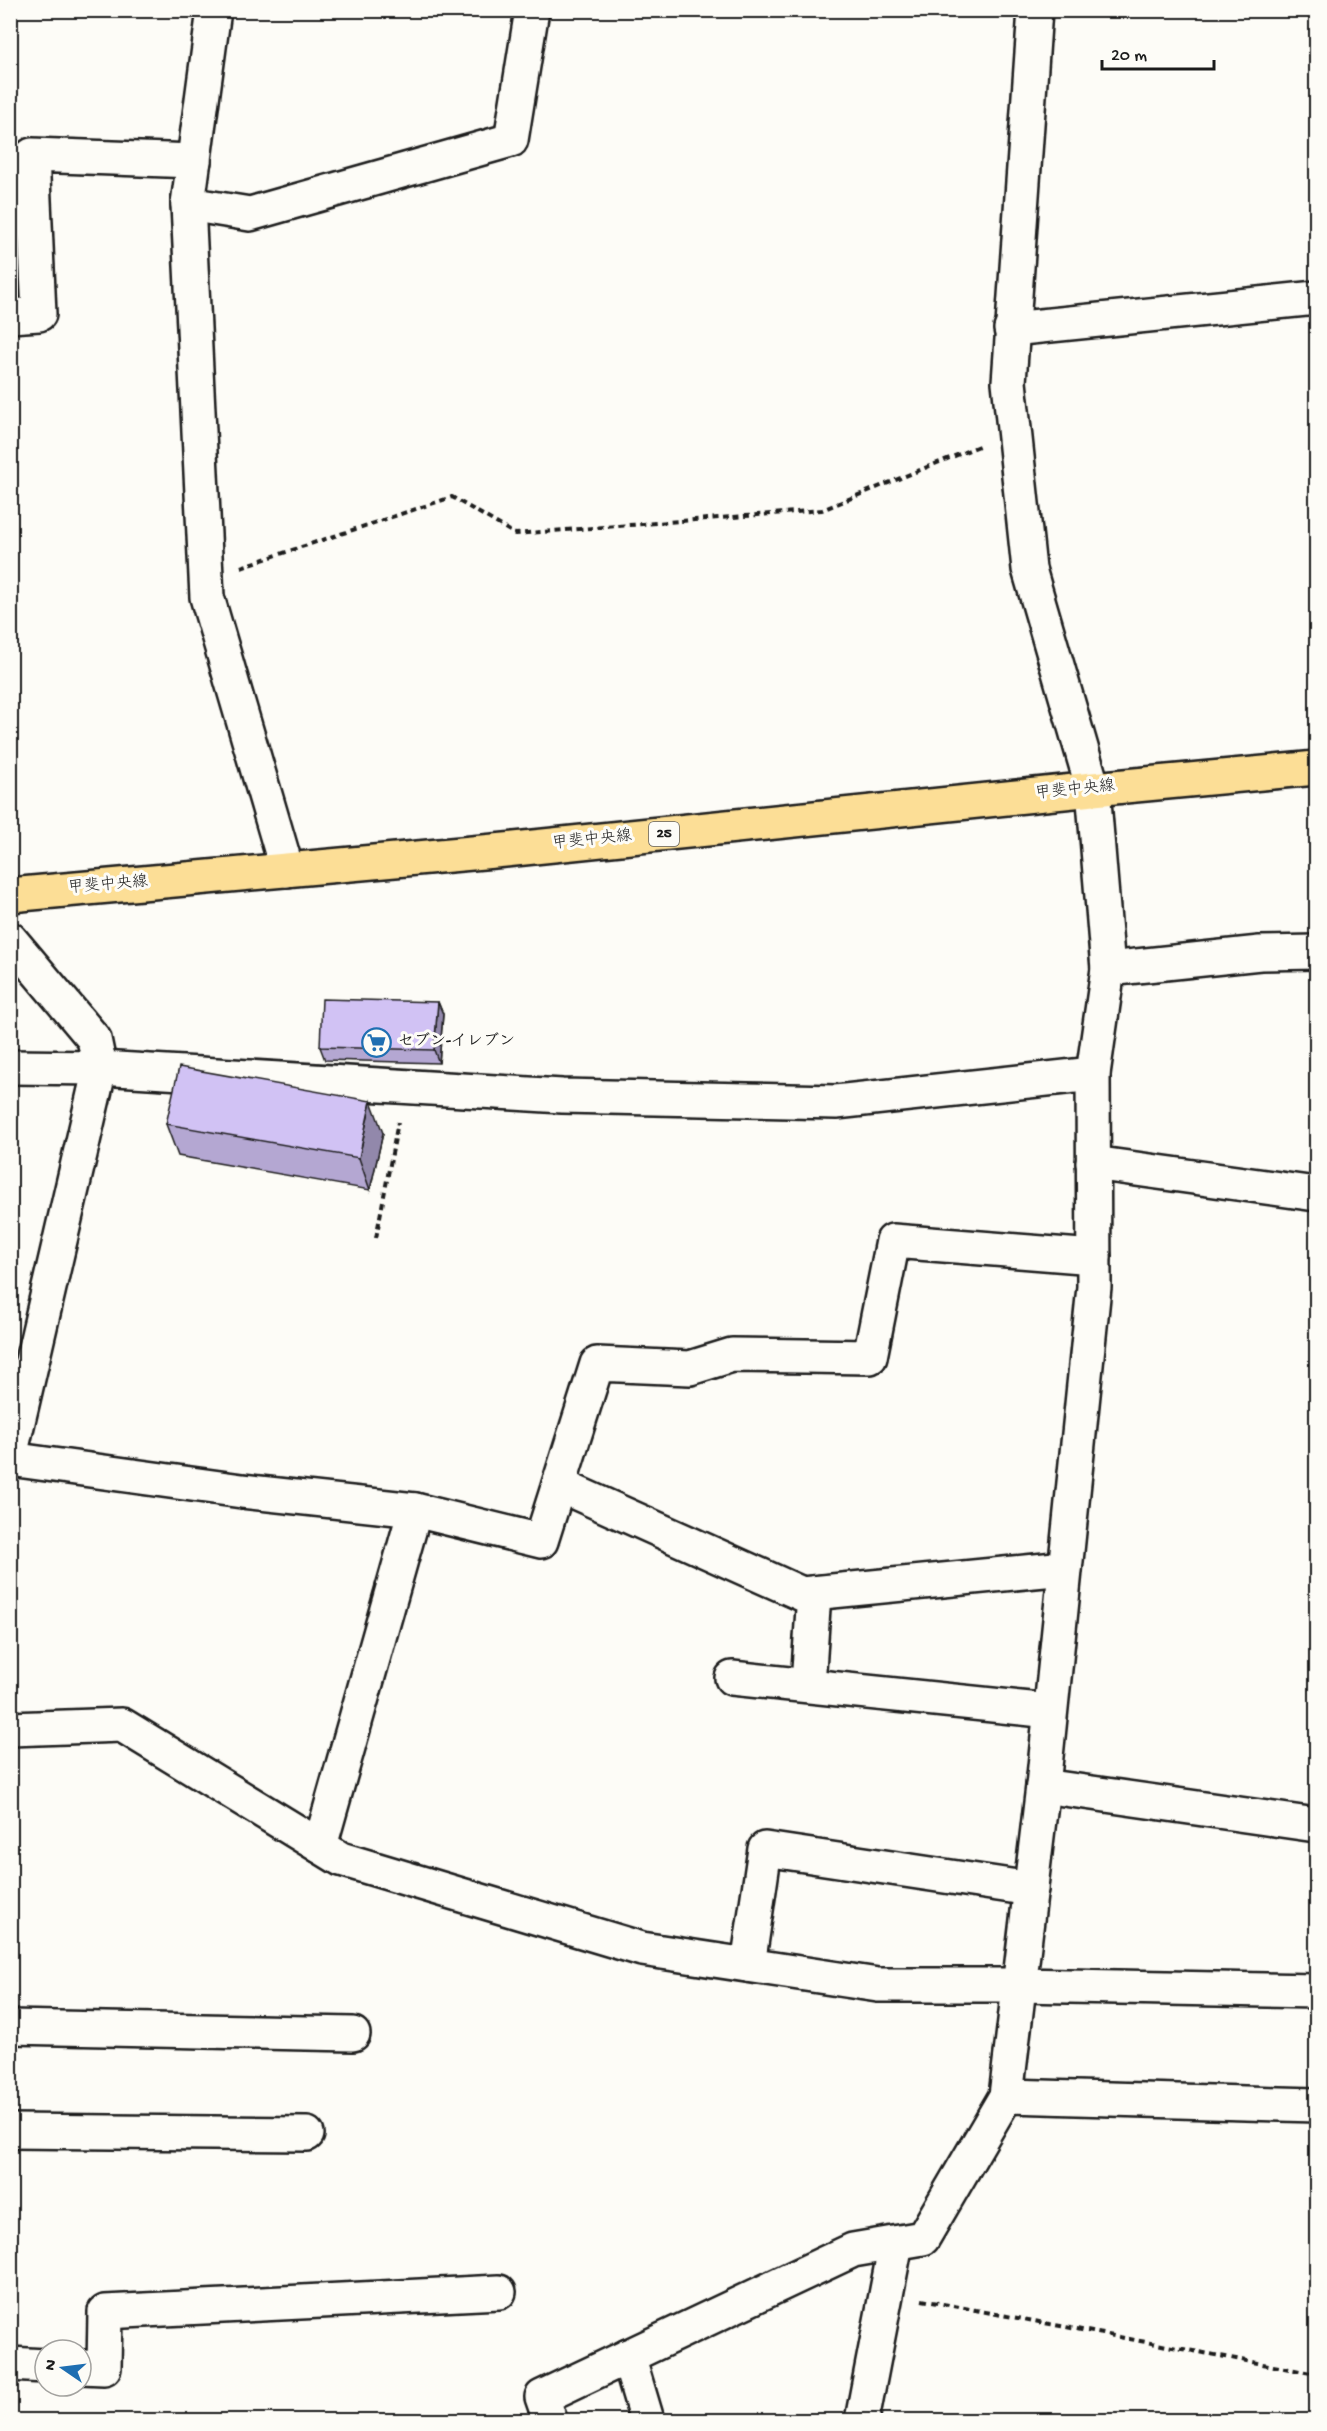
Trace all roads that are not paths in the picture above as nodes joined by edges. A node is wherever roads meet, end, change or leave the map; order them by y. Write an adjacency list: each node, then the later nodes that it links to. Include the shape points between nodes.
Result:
1 (214, 10): 4 (street)
2 (532, 10): 5 (street, via 511,140 250,214)
3 (1035, 10): 8 (street)
4 (194, 161): 5 (street); 7 (street, via 32,155 39,314)
5 (188, 204): 11 (street, via 207,597)
6 (1317, 298): 8 (street)
7 (10, 316)
8 (1011, 329): 10 (street, via 1009,382 1029,569)
9 (1317, 768): 10 (main road, 甲斐中央線 / 25)
10 (1093, 789): 11 (main road, 甲斐中央線 / 25); 15 (street)
11 (287, 870): 12 (main road, 甲斐中央線 / 25)
12 (10, 895)
13 (10, 939): 17 (street, via 94,1039)
14 (1317, 952): 15 (street, via 1260,953)
15 (1108, 969): 18 (street)
16 (10, 1067): 17 (street)
17 (100, 1068): 18 (street, via 562,1096 836,1102); 22 (street)
18 (1093, 1074): 19 (street)
19 (1093, 1163): 20 (street); 21 (street)
20 (1317, 1194)
21 (1094, 1257): 23 (street, via 893,1241 870,1357 732,1354 690,1368 597,1364); 25 (street)
22 (10, 1458): 24 (street, via 242,1491)
23 (559, 1485): 24 (street, via 541,1541); 26 (street, via 802,1594)
24 (415, 1510): 33 (street)
25 (1065, 1568): 26 (street); 29 (street)
26 (814, 1593): 28 (street)
27 (732, 1678): 28 (street)
28 (808, 1685): 29 (street)
29 (1050, 1712): 31 (street)
30 (10, 1729): 33 (street, via 122,1725)
31 (1042, 1786): 32 (street); 34 (street)
32 (1317, 1825)
33 (320, 1846): 35 (street, via 340,1859 642,1949)
34 (1030, 1889): 35 (street, via 765,1849); 36 (street)
35 (748, 1965): 36 (street, via 878,1985)
36 (1019, 1985): 37 (street); 40 (street)
37 (1317, 1991)
38 (10, 2027): 39 (street)
39 (353, 2034)
40 (1006, 2096): 41 (street); 44 (street, via 923,2238)
41 (1317, 2105)
42 (10, 2131): 43 (street)
43 (308, 2134)
44 (896, 2243): 46 (street, via 853,2250); 52 (street)
45 (500, 2292): 49 (street, via 105,2312 104,2368)
46 (628, 2356): 50 (street, via 542,2397); 51 (street)
47 (10, 2364): 48 (street)
48 (33, 2365)
49 (93, 2368)
50 (550, 2421)
51 (647, 2421)
52 (862, 2421)

